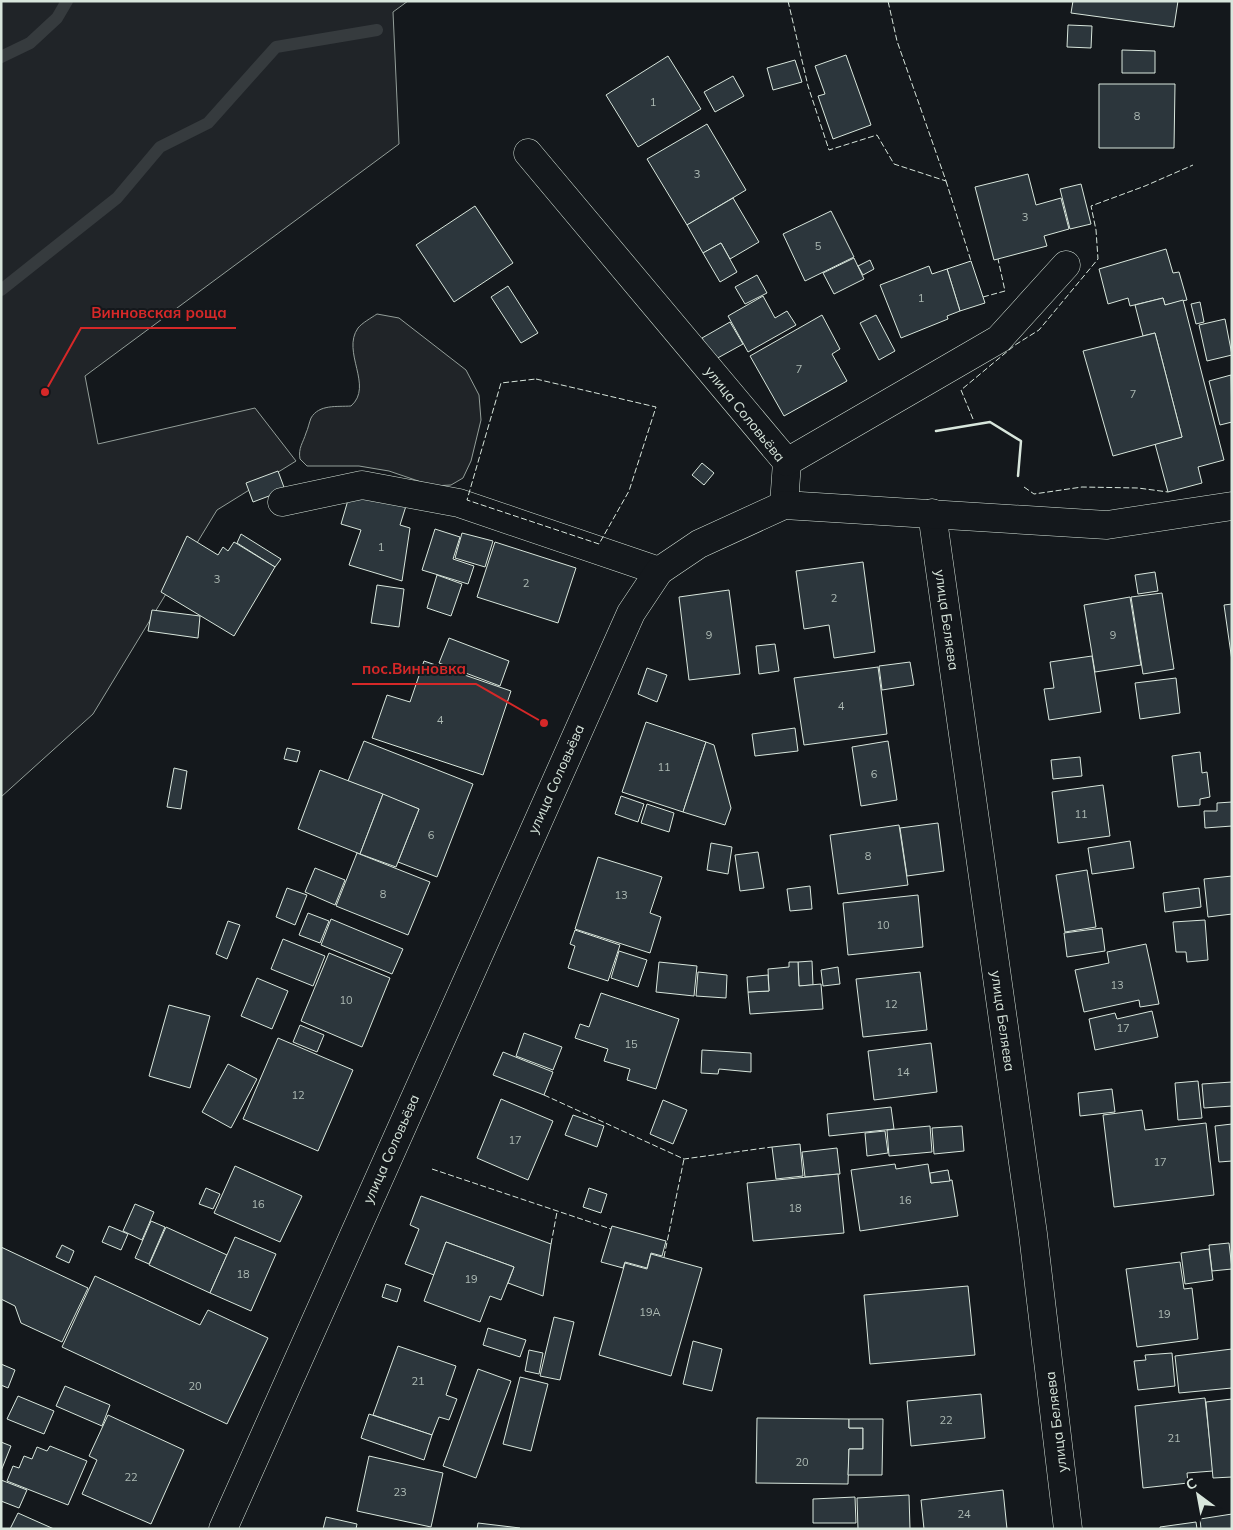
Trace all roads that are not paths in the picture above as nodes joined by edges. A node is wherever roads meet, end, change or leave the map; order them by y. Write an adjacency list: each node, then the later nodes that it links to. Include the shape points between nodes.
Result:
1 (528, 152): 3 (street, улица Соловьёва)
2 (1066, 266): 3 (street, via 999,339)
3 (787, 462): 5 (street, улица Соловьёва)
4 (282, 502): 8 (street, via 362,485 459,503)
5 (784, 505): 7 (street); 8 (street, улица Соловьёва, via 699,544)
6 (1232, 506): 7 (street, via 1107,525)
7 (932, 513): 10 (street, улица Беляева, via 1033,1234)
8 (659, 571): 9 (street, улица Соловьёва, via 631,613)
9 (223, 1529)
10 (1068, 1529)

